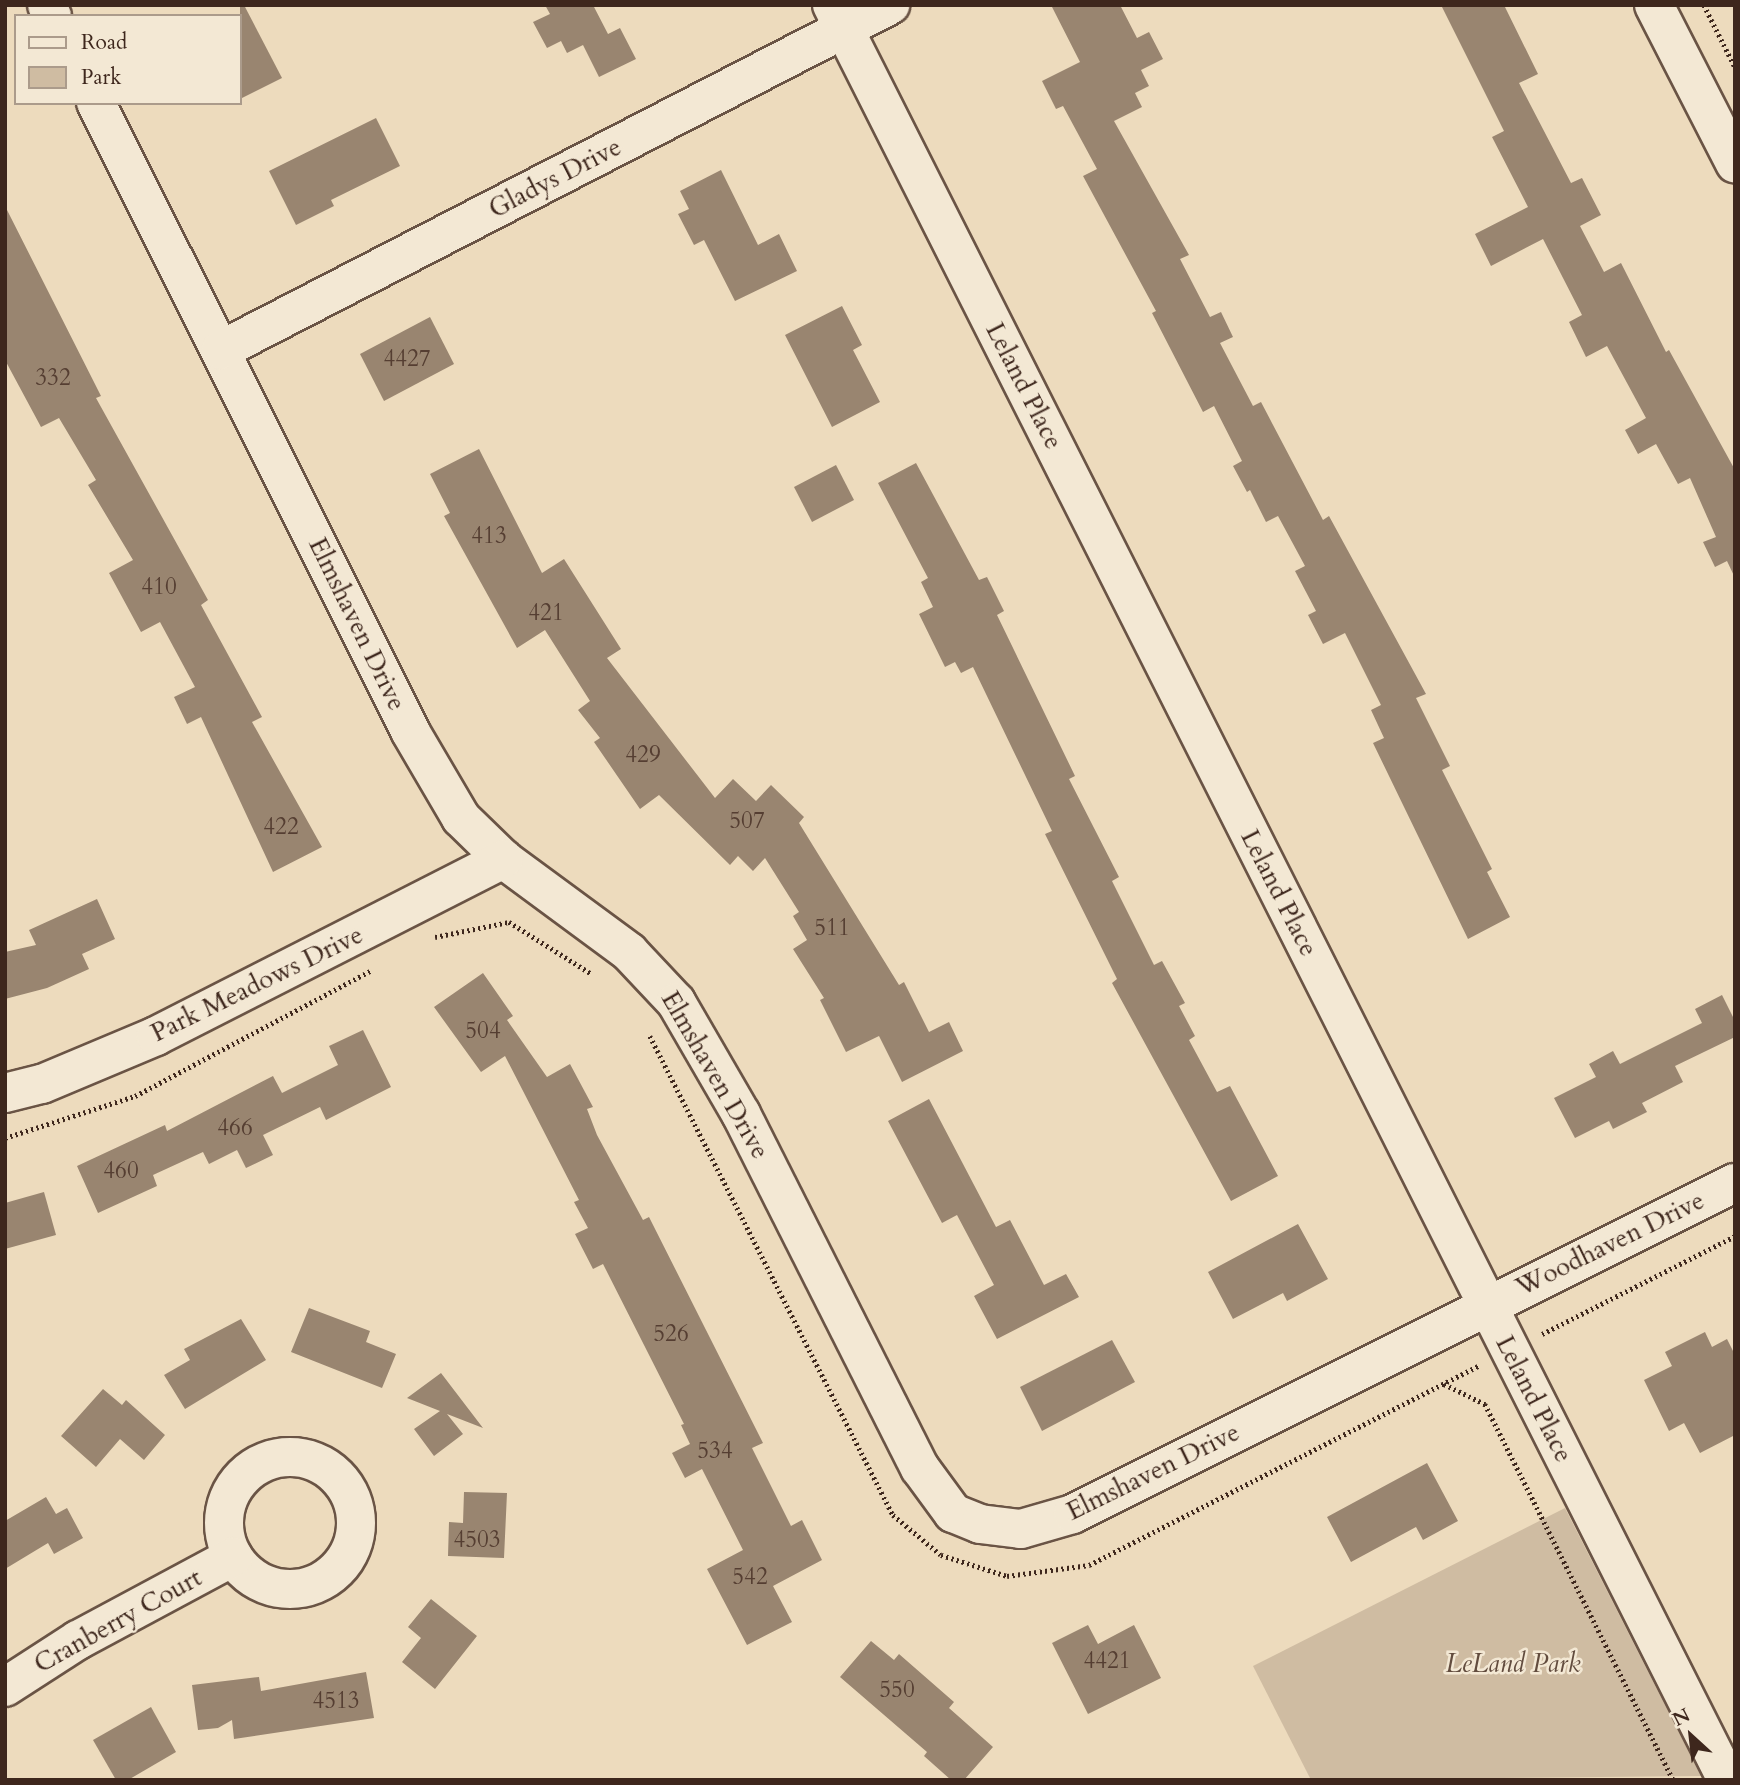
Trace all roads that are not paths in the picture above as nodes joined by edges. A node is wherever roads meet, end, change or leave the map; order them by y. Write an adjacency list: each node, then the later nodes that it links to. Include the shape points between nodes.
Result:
1 (890, 5): 3 (street, Gladys Drive)
2 (1654, 5): 5 (street)
3 (838, 17): 6 (street, Gladys Drive); 10 (street, Leland Place)
4 (97, 105): 6 (street, Elmshaven Drive)
5 (1735, 163)
6 (220, 350): 7 (street, Elmshaven Drive, via 410,731 461,818)
7 (503, 859): 8 (street, Park Meadows Drive, via 156,1036 41,1084); 10 (street, Elmshaven Drive, via 629,952 676,1002 741,1114 920,1468 953,1513 980,1524 1021,1529 1073,1514)
8 (5, 1093)
9 (1735, 1184): 10 (street, Woodhaven Drive)
10 (1486, 1305): 13 (street, Leland Place)
11 (233, 1557): 12 (street, Cranberry Court, via 78,1640)
12 (5, 1687)
13 (1727, 1780)

